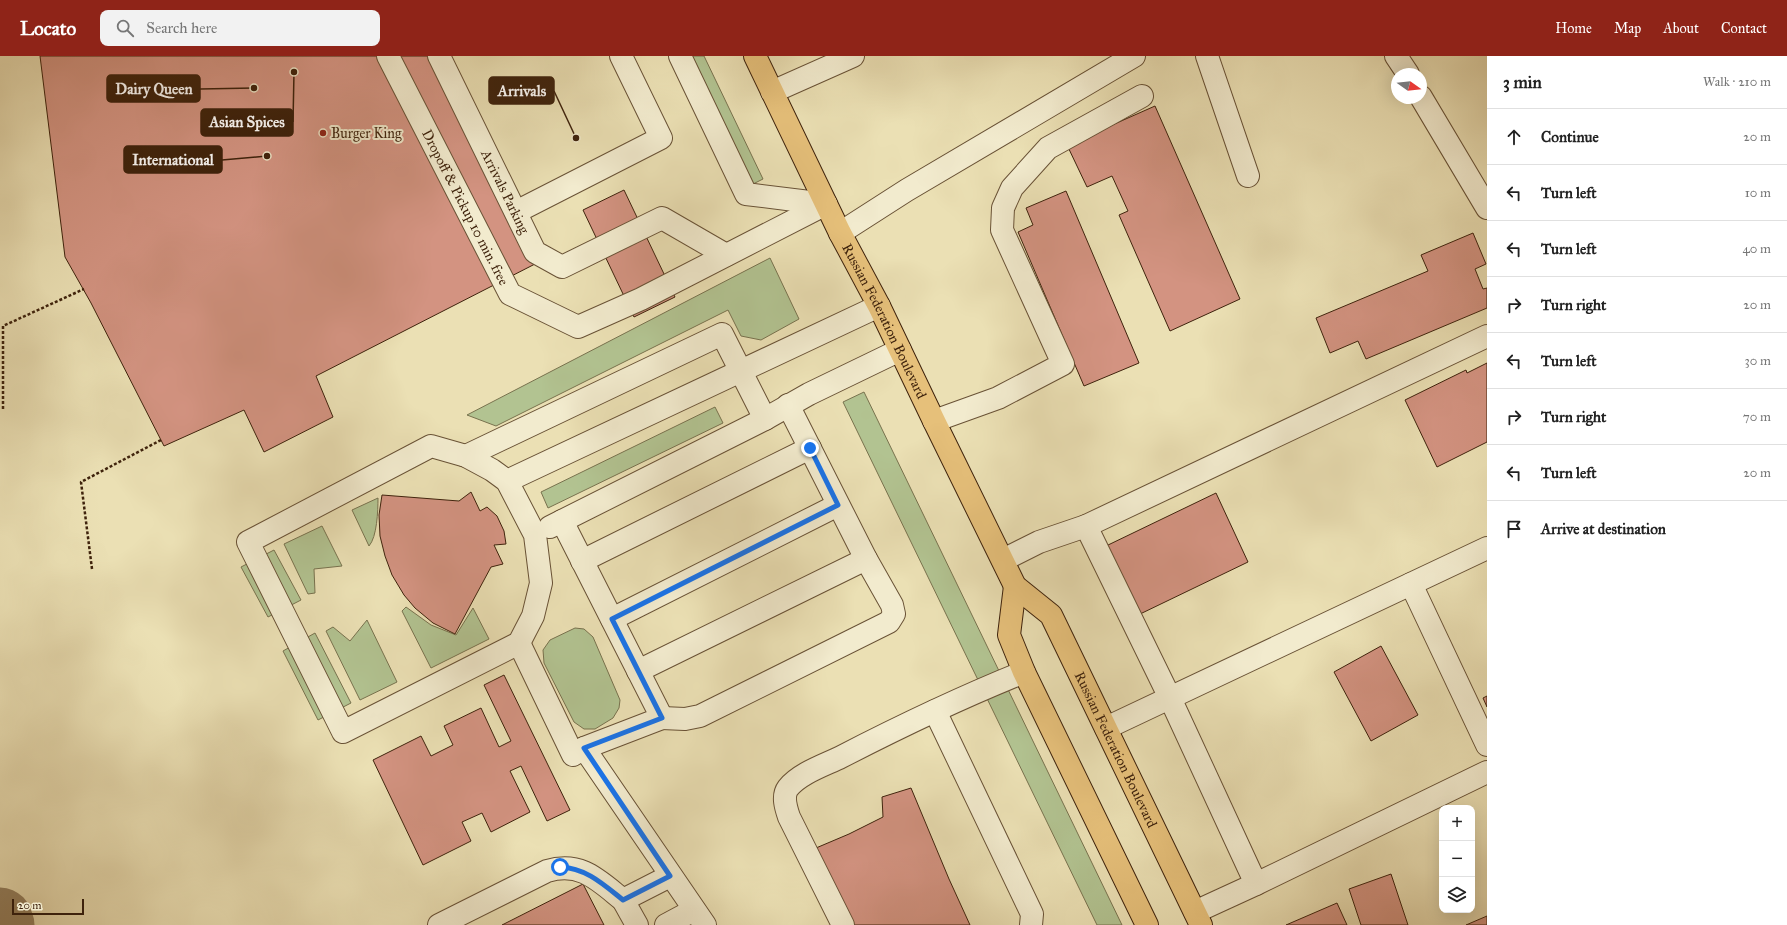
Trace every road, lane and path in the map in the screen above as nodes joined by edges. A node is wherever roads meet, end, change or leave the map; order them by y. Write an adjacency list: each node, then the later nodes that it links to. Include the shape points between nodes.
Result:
1 (388, 56): 19 (street, Dropoff & Pickup 10 min. free, via 510,294 578,328)
2 (439, 56): 17 (street, Arrivals Parking)
3 (621, 56): 17 (street, via 661,138)
4 (680, 56): 15 (street, via 746,194)
5 (755, 56): 11 (highway, Russian Federation Boulevard)
6 (853, 56): 11 (street)
7 (1134, 56): 18 (street, via 907,190)
8 (1207, 56): 14 (street)
9 (1396, 56): 10 (street)
10 (1404, 68)
11 (772, 92): 15 (highway, Russian Federation Boulevard)
12 (1142, 96): 28 (street, via 1048,148 1012,188 1003,208 1002,230 1063,364 998,398)
13 (1425, 104): 16 (street)
14 (1248, 176)
15 (826, 204): 18 (highway, Russian Federation Boulevard); 19 (street)
16 (1487, 208)
17 (516, 212): 19 (street, Arrivals Parking, via 535,252 562,267 662,218)
18 (840, 233): 21 (highway, Russian Federation Boulevard)
19 (726, 255)
20 (84, 289): 26 (path, via 3,326)
21 (879, 306): 23 (highway, Russian Federation Boulevard); 24 (street)
22 (1487, 336): 35 (street)
23 (900, 350): 25 (street); 28 (highway, Russian Federation Boulevard)
24 (740, 371): 27 (street); 31 (street, via 722,334); 32 (street)
25 (788, 405): 27 (street); 30 (street)
26 (3, 408)
27 (765, 420): 34 (street)
28 (934, 421): 39 (highway, Russian Federation Boulevard)
29 (161, 440): 41 (path, via 81,482)
30 (810, 448): 33 (street); 40 (street)
31 (466, 456): 32 (street); 45 (street, via 431,446 248,542 343,732)
32 (507, 481): 36 (street)
33 (838, 505): 38 (street); 44 (street)
34 (562, 521): 36 (street); 40 (street)
35 (1086, 526): 39 (street, via 1039,542); 48 (street)
36 (534, 535): 45 (street, via 541,583 533,616)
37 (1487, 548): 42 (street)
38 (866, 559): 46 (street); 50 (street, via 892,605 894,614 889,622 700,716 685,719)
39 (1003, 560): 43 (highway, Russian Federation Boulevard)
40 (582, 561): 44 (street)
41 (92, 569)
42 (1411, 584): 48 (street); 52 (street)
43 (1015, 586): 47 (highway, via 1009,635); 51 (highway, Russian Federation Boulevard, via 1051,615)
44 (612, 619): 46 (street)
45 (519, 643): 53 (street, via 573,755)
46 (638, 671): 50 (street)
47 (1024, 672): 49 (street); 65 (highway)
48 (1170, 698): 51 (street); 56 (street)
49 (935, 711): 63 (street, via 801,777 788,788 785,803 789,817); 64 (street, via 1032,914)
50 (662, 718): 53 (street)
51 (1106, 728): 59 (highway, Russian Federation Boulevard)
52 (1487, 745)
53 (584, 748): 55 (street)
54 (1487, 772): 56 (street)
55 (670, 876): 57 (street); 58 (street)
56 (1256, 884): 59 (street)
57 (623, 900): 60 (street, via 582,871 560,867 547,871); 61 (street)
58 (699, 918): 62 (street)
59 (1198, 919)
60 (439, 925)
61 (637, 925)
62 (666, 925)
63 (843, 925)
64 (1031, 925)
65 (1147, 925)

